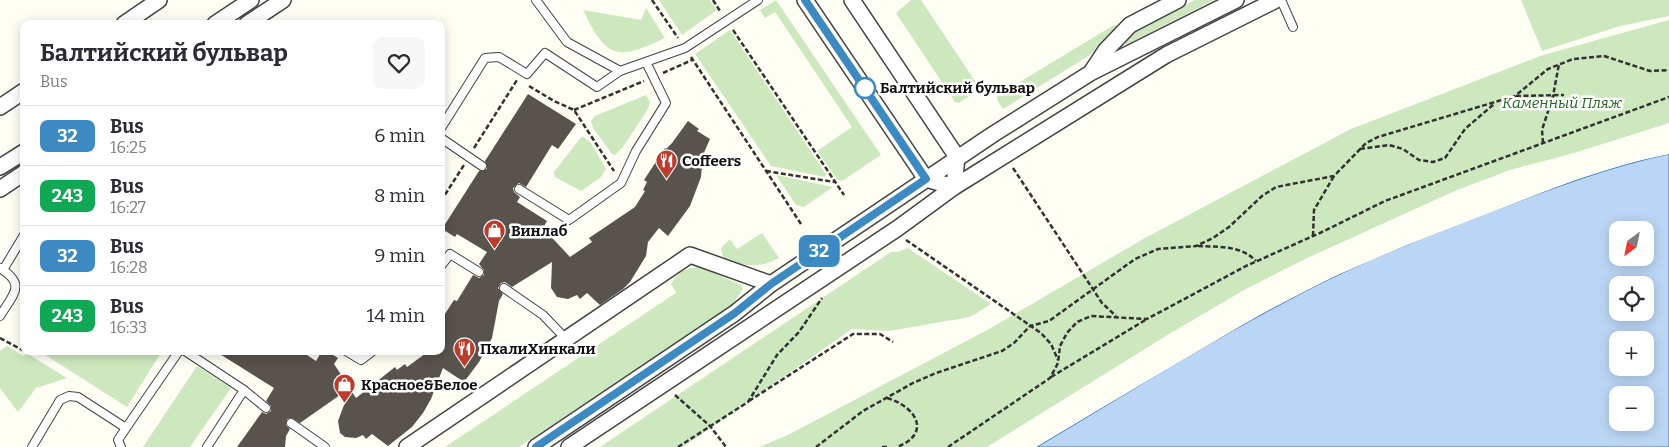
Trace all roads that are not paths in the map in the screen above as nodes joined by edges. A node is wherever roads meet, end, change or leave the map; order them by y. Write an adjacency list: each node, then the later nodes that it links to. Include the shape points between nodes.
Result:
1 (159, 0): 12 (street)
2 (251, 0): 13 (street)
3 (283, 0): 14 (street)
4 (536, 0): 17 (lane, via 567,42)
5 (758, 0): 16 (lane, via 685,48)
6 (805, 0): 28 (street)
7 (852, 0): 24 (street)
8 (1178, 0): 18 (street, via 1130,26 1106,50)
9 (1236, 0): 18 (street)
10 (1276, 0): 29 (street, via 1166,56)
11 (1282, 0): 15 (lane)
12 (130, 20)
13 (221, 20)
14 (253, 20)
15 (1293, 27)
16 (646, 62): 17 (lane); 31 (lane, via 666,102 621,183 569,220)
17 (620, 71): 21 (lane, via 597,87 545,53 527,74 499,57 485,58)
18 (1092, 72): 24 (street)
19 (20, 94): 20 (street)
20 (0, 107)
21 (445, 122)
22 (445, 141): 25 (lane)
23 (20, 154): 26 (street)
24 (958, 157): 28 (street); 29 (street)
25 (482, 166)
26 (0, 167)
27 (20, 176): 30 (street)
28 (926, 179): 29 (street); 36 (street)
29 (954, 187): 54 (street, via 898,228)
30 (0, 189)
31 (519, 189)
32 (20, 241): 34 (lane)
33 (445, 261): 35 (lane, via 450,254)
34 (2, 269): 38 (lane, via 12,276 16,289)
35 (479, 272)
36 (771, 284): 39 (street, via 690,255); 53 (street, via 735,313)
37 (504, 288): 39 (lane, via 544,315)
38 (0, 316)
39 (566, 339): 52 (street)
40 (176, 355): 47 (lane)
41 (191, 355): 44 (lane)
42 (352, 355): 43 (lane, via 360,360)
43 (367, 355)
44 (244, 390): 45 (lane); 50 (lane)
45 (266, 408)
46 (290, 423): 51 (lane)
47 (126, 428): 48 (lane, via 78,397 69,396 60,400); 49 (lane, via 118,440)
48 (32, 447)
49 (121, 447)
50 (207, 447)
51 (324, 447)
52 (407, 447)
53 (536, 447)
54 (569, 447)

